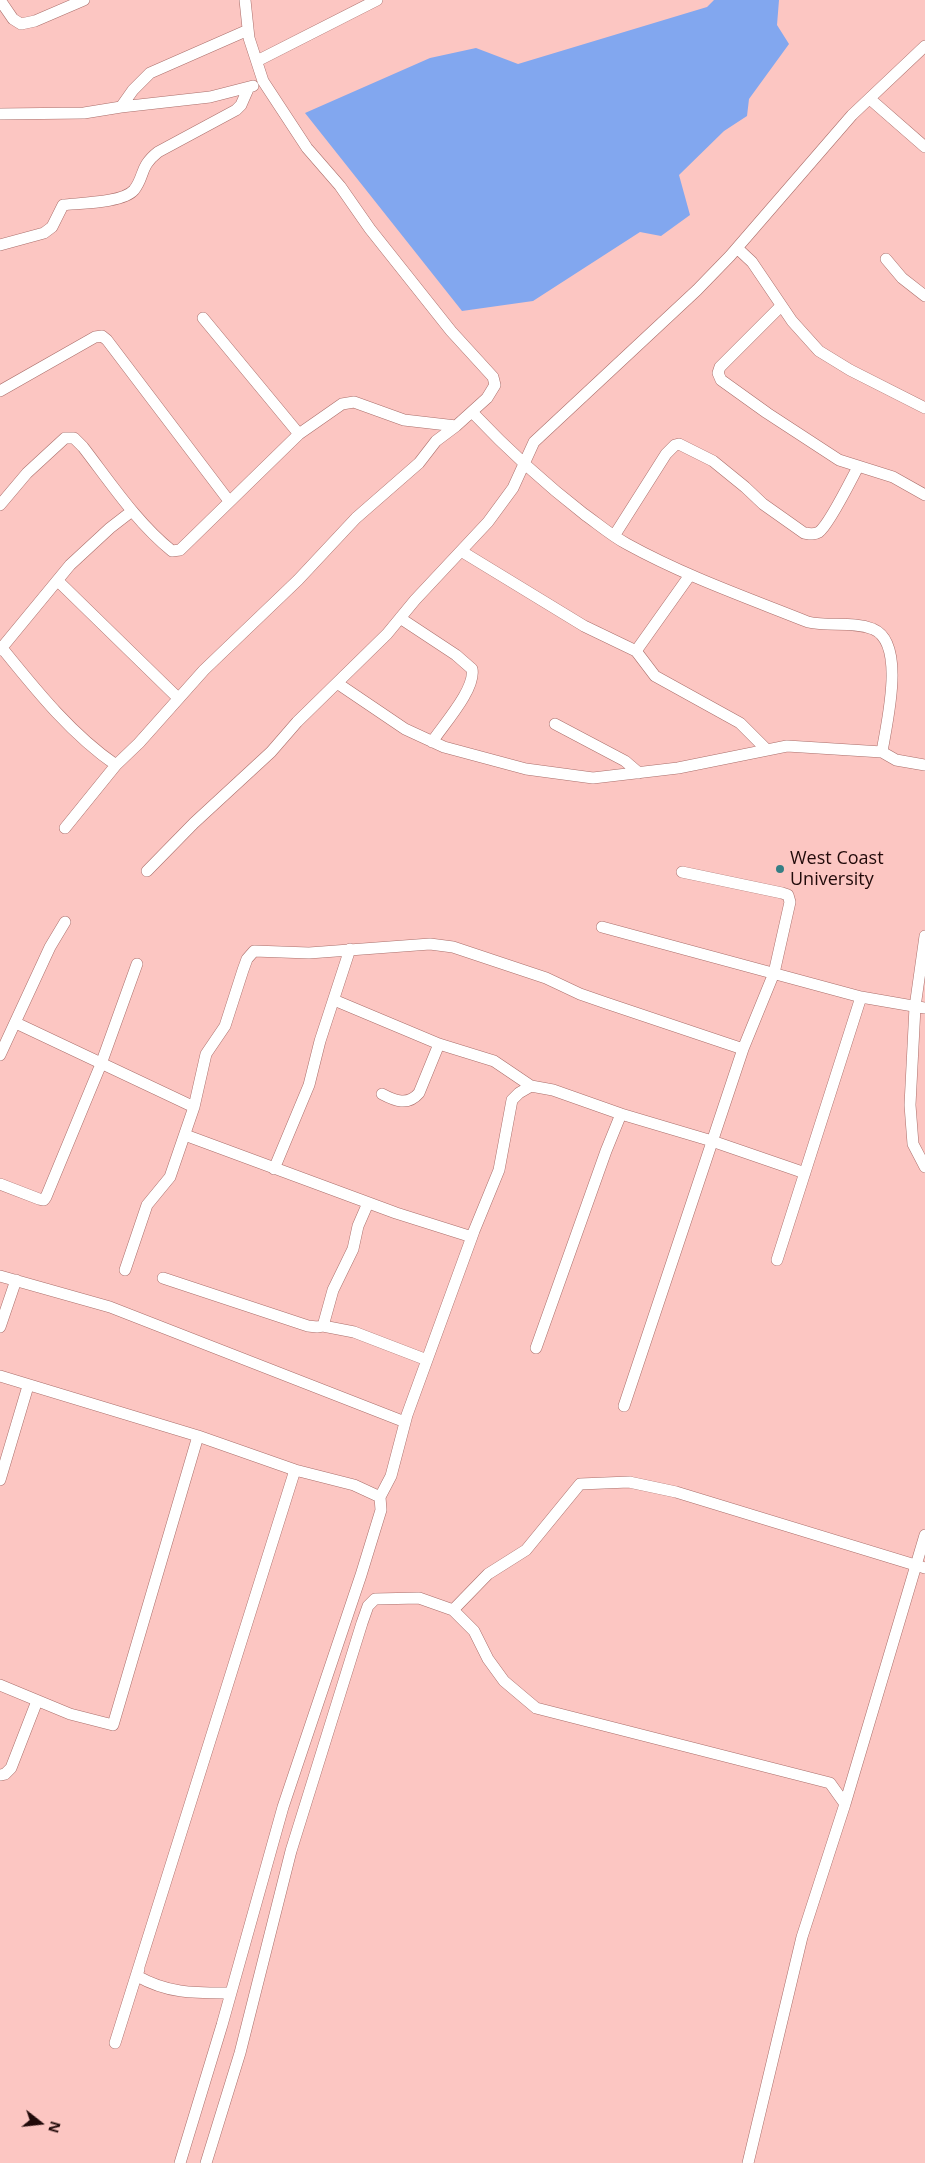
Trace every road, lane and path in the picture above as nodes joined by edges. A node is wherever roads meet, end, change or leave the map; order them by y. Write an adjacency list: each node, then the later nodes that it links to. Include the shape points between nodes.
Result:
1 (0, 0): 2 (street, via 13,19 21,24)
2 (84, 0)
3 (245, 0): 5 (street)
4 (377, 0): 7 (street)
5 (248, 30): 7 (street); 11 (street, via 150,74 140,81)
6 (925, 46): 10 (street)
7 (257, 61): 8 (street)
8 (263, 81): 9 (street); 22 (street, via 307,148 451,331 493,377 492,393)
9 (248, 89): 11 (street, via 184,101); 14 (street, via 236,110 148,160 133,191 123,198 62,205 52,227 44,233)
10 (870, 99): 13 (street); 15 (street, via 852,115)
11 (121, 107): 12 (street, via 84,113)
12 (0, 114)
13 (925, 147)
14 (0, 245)
15 (737, 248): 18 (street, via 752,262); 25 (street, via 697,290 534,442)
16 (886, 258): 17 (street, via 902,278)
17 (925, 296)
18 (781, 306): 21 (street, via 819,351); 26 (street, via 720,367 721,380 824,451)
19 (203, 318): 24 (street)
20 (0, 391): 28 (street, via 102,336)
21 (925, 408)
22 (472, 412): 23 (street); 25 (street)
23 (456, 426): 24 (street, via 404,420 348,402); 39 (street, via 436,441 420,463 356,518)
24 (298, 434): 28 (street)
25 (524, 463): 31 (street, via 558,494); 32 (street, via 513,488)
26 (858, 467): 27 (street, via 893,477); 31 (street, via 821,531 812,535 804,533 764,504 713,461 675,445)
27 (925, 495)
28 (229, 501): 30 (street, via 180,550 172,551)
29 (0, 505): 30 (street, via 27,473 65,438 74,438)
30 (132, 511): 34 (street, via 87,548)
31 (614, 536): 33 (street)
32 (461, 551): 35 (street); 37 (street, via 584,626)
33 (690, 575): 37 (street); 43 (street, via 808,622 860,626 881,636 891,654 892,669)
34 (58, 581): 36 (street); 39 (street)
35 (400, 618): 38 (street); 41 (street, via 472,669 473,680 467,692)
36 (1, 649): 44 (street, via 38,694)
37 (636, 651): 42 (street, via 655,676 740,723)
38 (337, 683): 41 (street, via 405,729); 48 (street, via 271,752)
39 (178, 698): 44 (street)
40 (555, 724): 46 (street, via 625,761)
41 (432, 742): 46 (street, via 464,754 526,768 594,778)
42 (766, 749): 43 (street, via 787,746); 46 (street)
43 (882, 752): 45 (street, via 896,760)
44 (116, 765): 47 (street)
45 (925, 765)
46 (638, 774)
47 (65, 828)
48 (147, 871)
49 (682, 872): 55 (street, via 788,895 790,902)
50 (65, 922): 59 (street)
51 (602, 927): 55 (street)
52 (925, 936): 58 (street)
53 (350, 949): 57 (street); 61 (street, via 430,944 453,947); 66 (street, via 309,953 254,951 247,959 224,1026 206,1054)
54 (137, 964): 63 (street)
55 (774, 972): 56 (street); 61 (street)
56 (861, 997): 58 (street); 72 (street)
57 (334, 1000): 60 (street); 71 (street, via 309,1085)
58 (920, 1007): 70 (street, via 910,1105 913,1144)
59 (16, 1023): 62 (street); 63 (street)
60 (439, 1044): 64 (street, via 494,1061); 65 (street, via 420,1093 414,1099 406,1102 393,1100)
61 (743, 1049): 69 (street)
62 (0, 1055)
63 (100, 1064): 66 (street); 73 (street, via 44,1200)
64 (531, 1086): 67 (street, via 554,1090); 75 (street, via 512,1100 499,1170)
65 (382, 1094)
66 (194, 1107): 68 (street)
67 (621, 1114): 69 (street); 83 (street)
68 (185, 1136): 71 (street); 77 (street, via 170,1177 147,1205)
69 (712, 1141): 72 (street); 87 (street)
70 (925, 1167)
71 (274, 1169): 74 (street)
72 (805, 1173): 76 (street)
73 (0, 1184)
74 (368, 1202): 75 (street); 81 (street, via 353,1249 333,1290)
75 (472, 1237): 84 (street)
76 (777, 1260)
77 (124, 1270)
78 (0, 1276): 80 (street)
79 (163, 1278): 81 (street, via 308,1326)
80 (16, 1280): 82 (street); 88 (street, via 110,1307)
81 (323, 1326): 84 (street, via 354,1332)
82 (0, 1328)
83 (536, 1348)
84 (427, 1360): 88 (street)
85 (0, 1376): 86 (street)
86 (28, 1386): 89 (street); 91 (street)
87 (624, 1406)
88 (405, 1422): 92 (street, via 391,1476)
89 (198, 1436): 90 (street); 97 (street, via 112,1725)
90 (295, 1470): 92 (street, via 354,1484); 100 (street)
91 (0, 1480)
92 (380, 1497): 101 (street, via 381,1510 283,1807)
93 (925, 1535): 94 (street)
94 (921, 1567): 95 (street, via 676,1492 629,1482 580,1484 526,1550 488,1574); 99 (street)
95 (453, 1610): 99 (street, via 474,1631 504,1682 536,1708 830,1783); 104 (street, via 419,1598 375,1599 368,1606 291,1851 240,2053)
96 (0, 1685): 97 (street)
97 (37, 1701): 98 (street, via 11,1768)
98 (0, 1775)
99 (845, 1804): 105 (street, via 802,1937)
100 (139, 1967): 101 (street, via 137,1976 154,1986 180,1993); 102 (street)
101 (230, 1993): 103 (street)
102 (115, 2043)
103 (180, 2163)
104 (206, 2163)
105 (748, 2163)

